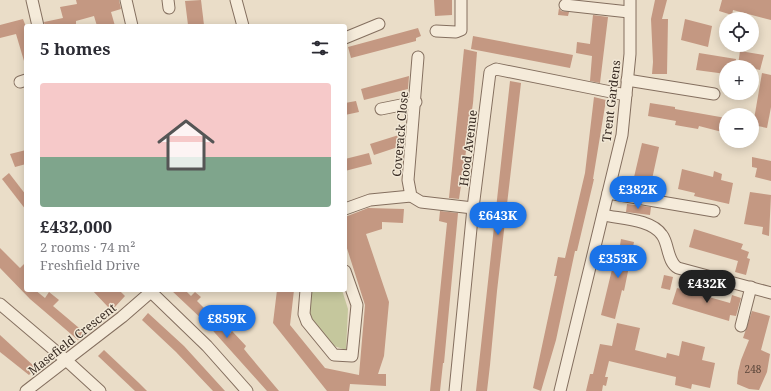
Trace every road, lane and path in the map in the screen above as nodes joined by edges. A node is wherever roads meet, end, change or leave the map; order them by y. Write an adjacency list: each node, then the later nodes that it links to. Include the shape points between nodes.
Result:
1 (32, 0): 8 (street)
2 (126, 0): 9 (street)
3 (236, 0): 10 (street)
4 (461, 0): 12 (street, via 461,30)
5 (630, 0): 7 (street, Trent Gardens)
6 (565, 6): 7 (street)
7 (629, 12): 15 (street, Trent Gardens, via 630,54)
8 (38, 24)
9 (132, 24)
10 (242, 24)
11 (379, 24): 13 (street)
12 (436, 31)
13 (347, 37)
14 (418, 57): 18 (street, Coverack Close)
15 (627, 80): 16 (street); 17 (street, Trent Gardens)
16 (714, 94)
17 (626, 95): 20 (street, Trent Gardens, via 622,135); 23 (street, Hood Avenue, via 496,69 490,72)
18 (416, 102): 19 (street); 21 (street, Coverack Close, via 408,180)
19 (382, 109)
20 (608, 193): 24 (street); 25 (street, Trent Gardens)
21 (409, 196): 22 (street, via 370,200); 23 (street, via 421,202)
22 (347, 208)
23 (473, 208): 38 (street, Hood Avenue)
24 (714, 212)
25 (603, 216): 27 (street, via 644,223 654,228 662,235 672,262 678,268); 39 (street, Trent Gardens)
26 (347, 277): 30 (street, via 357,305 352,356 334,355 307,322 304,314)
27 (751, 287): 31 (street); 33 (street)
28 (149, 292): 34 (street, Masefield Crescent, via 122,317)
29 (153, 292): 37 (street)
30 (306, 292)
31 (771, 293)
32 (0, 304): 34 (street)
33 (741, 326)
34 (66, 360): 35 (street, Masefield Crescent); 36 (street)
35 (26, 391)
36 (100, 391)
37 (248, 391)
38 (455, 391)
39 (560, 391)

